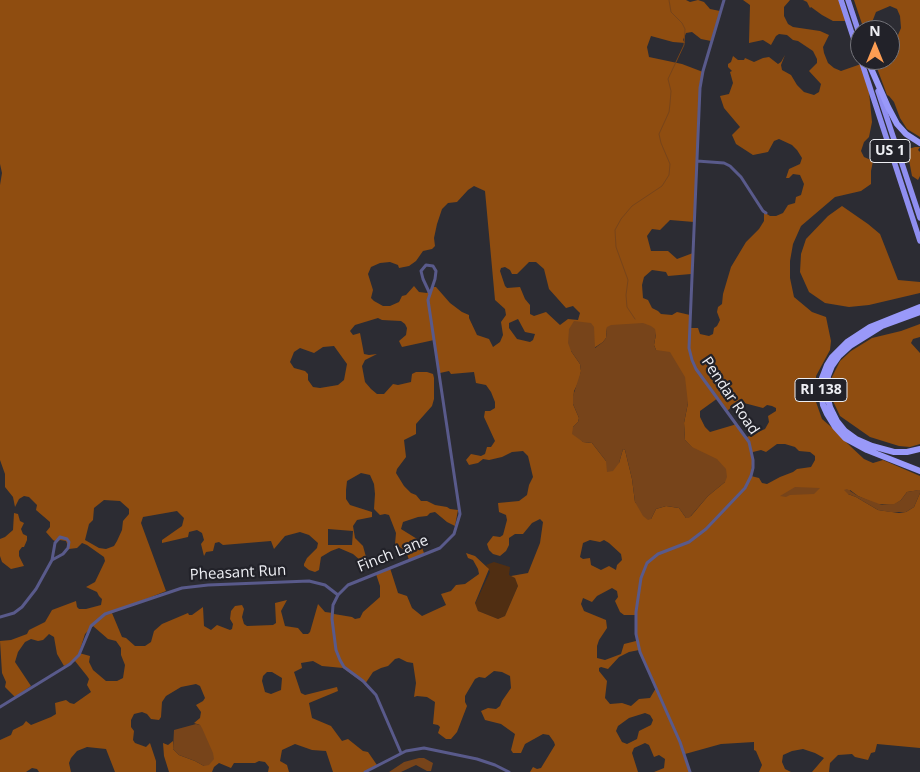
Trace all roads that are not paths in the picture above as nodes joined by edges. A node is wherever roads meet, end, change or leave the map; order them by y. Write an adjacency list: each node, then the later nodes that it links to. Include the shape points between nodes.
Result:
1 (724, 0): 10 (street, Pendar Road, via 701,78)
2 (841, 0): 5 (highway, US 1)
3 (848, 0): 4 (highway)
4 (855, 20)
5 (850, 28)
6 (864, 70): 13 (highway, US 1)
7 (871, 70): 12 (highway, US 1)
8 (872, 70): 9 (highway, via 897,124)
9 (920, 143)
10 (697, 161): 11 (street, via 730,166); 26 (street, Pendar Road, via 689,354 746,437 753,464 747,485 706,529 689,542 651,558 641,578 636,612 637,642)
11 (766, 213)
12 (920, 218)
13 (920, 241)
14 (430, 294): 14 (street, Finch Lane, via 436,271 426,265 421,271 422,279); 20 (street, Finch Lane, via 428,300 460,514 454,534 440,548 348,585)
15 (920, 308): 18 (highway, RI 138, via 870,327 847,342 827,365 821,390 827,414 845,438 866,450)
16 (920, 312): 17 (highway, via 882,326 850,346 832,366 826,391 834,416 856,439 894,452)
17 (920, 449)
18 (920, 471)
19 (52, 560): 19 (street, via 66,551 68,539 57,539); 21 (street, via 22,607)
20 (338, 595): 22 (street, Pheasant Run, via 325,585 310,581 208,585 166,593 105,614 91,626 79,655 70,664); 23 (street, via 332,619 338,655 344,667 378,698)
21 (0, 617)
22 (0, 707)
23 (401, 753): 24 (street); 25 (street, via 416,748 441,750)
24 (365, 772)
25 (509, 772)
26 (690, 772)

